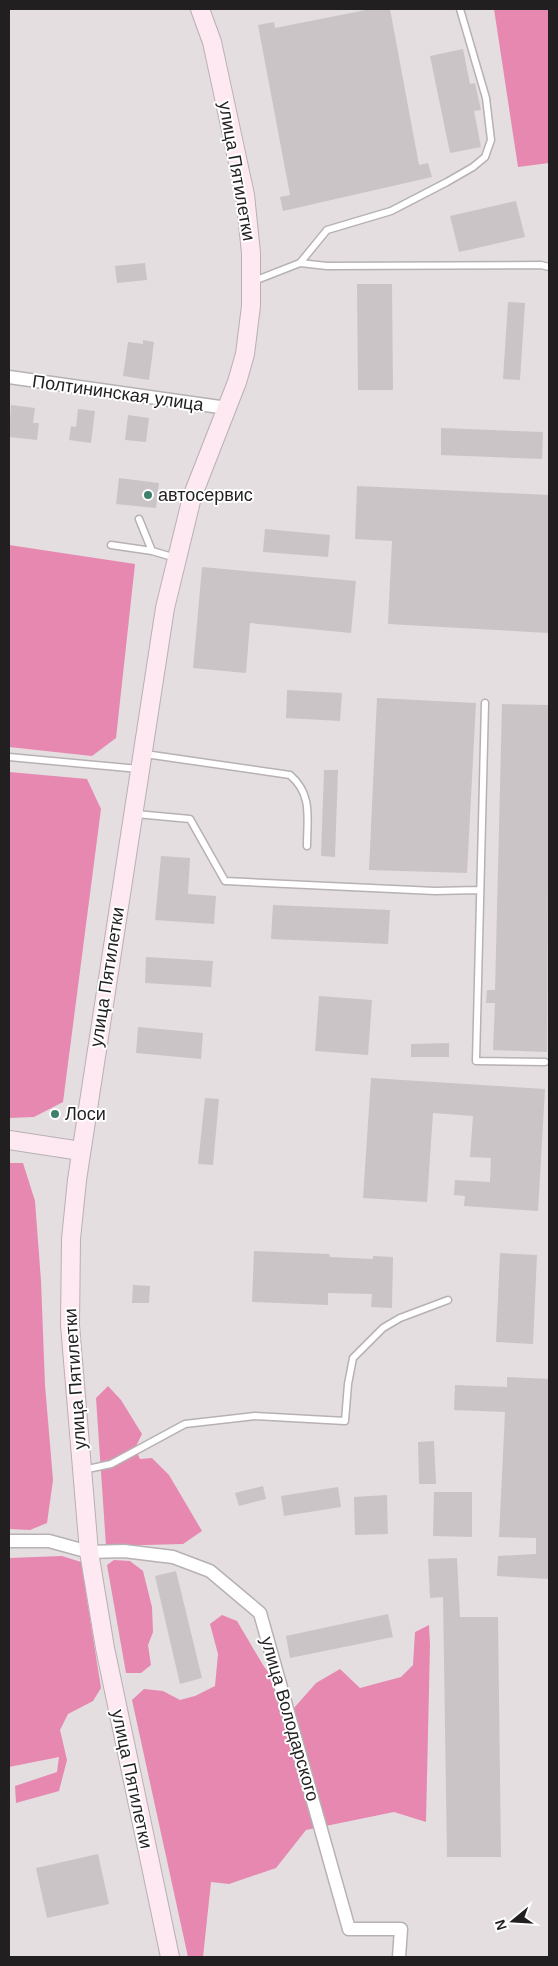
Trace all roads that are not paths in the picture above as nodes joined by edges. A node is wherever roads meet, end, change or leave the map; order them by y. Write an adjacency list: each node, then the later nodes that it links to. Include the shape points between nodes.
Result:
1 (200, 9): 5 (main road, улица Пятилетки, via 212,42 245,194)
2 (460, 9): 3 (lane, via 486,98 491,140 485,156 473,167 391,211 328,230)
3 (300, 264): 4 (lane, via 542,264); 5 (lane)
4 (549, 267)
5 (252, 281): 7 (main road, улица Пятилетки, via 245,354)
6 (9, 377): 7 (street, Полтининская улица)
7 (227, 408): 11 (main road, улица Пятилетки, via 192,498)
8 (139, 519): 10 (lane)
9 (111, 545): 10 (lane)
10 (152, 551): 11 (lane)
11 (176, 558): 14 (main road, улица Пятилетки, via 158,645)
12 (485, 703): 17 (lane)
13 (9, 757): 14 (lane)
14 (140, 761): 15 (main road, улица Пятилетки); 16 (lane, via 290,775 300,784 306,798)
15 (132, 813): 17 (lane, via 190,819 225,881); 20 (main road, улица Пятилетки)
16 (307, 846)
17 (479, 890): 18 (lane, via 476,1061)
18 (545, 1062)
19 (9, 1140): 20 (main road)
20 (81, 1151): 22 (main road, улица Пятилетки, via 71,1239 70,1292 71,1352)
21 (448, 1300): 22 (lane, via 383,1328 353,1358 345,1421 255,1416 185,1424 111,1464)
22 (82, 1471): 24 (main road, улица Пятилетки)
23 (9, 1541): 24 (street, via 49,1541)
24 (89, 1552): 25 (main road, улица Пятилетки, via 104,1640); 26 (street, улица Володарского, via 124,1551 173,1557 210,1571 260,1613 349,1929 401,1929)
25 (170, 1957)
26 (399, 1957)

